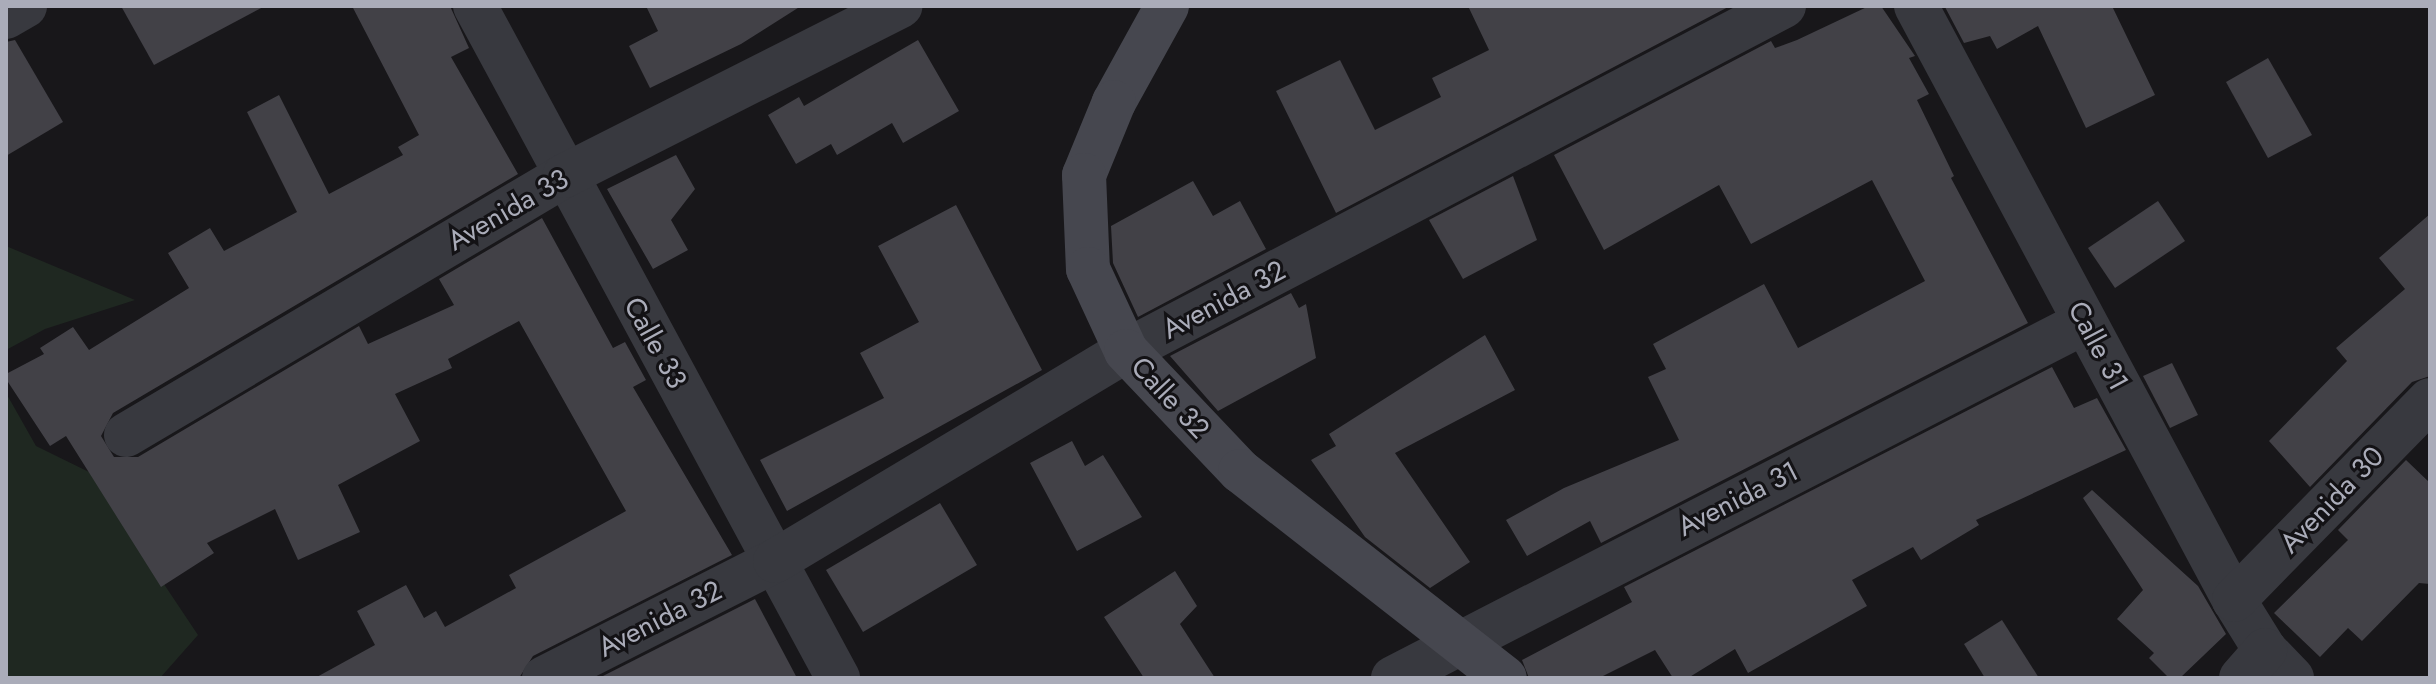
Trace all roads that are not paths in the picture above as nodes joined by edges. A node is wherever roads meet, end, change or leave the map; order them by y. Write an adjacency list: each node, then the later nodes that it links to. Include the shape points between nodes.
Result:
1 (25, 6): 7 (street)
2 (475, 6): 8 (street, Calle 33)
3 (901, 6): 8 (street, Avenida 33)
4 (1167, 6): 10 (main road, Calle 32, via 1114,102 1084,175 1088,269)
5 (1784, 6): 10 (street, Avenida 32)
6 (1916, 6): 9 (street, Calle 31)
7 (6, 17)
8 (564, 176): 12 (street, Avenida 33); 13 (street, Calle 33)
9 (2085, 322): 14 (street, Calle 31); 15 (street, Avenida 31)
10 (1126, 351): 13 (street, Avenida 32); 15 (main road, Calle 32, via 1240,471)
11 (2430, 400): 14 (street, Avenida 30)
12 (126, 435)
13 (775, 561): 17 (street, Avenida 32); 18 (street, Calle 33)
14 (2234, 600): 16 (street, Calle 31)
15 (1456, 643): 19 (street, Avenida 31); 20 (main road, Calle 32)
16 (2266, 669)
17 (544, 678)
18 (838, 678)
19 (1393, 678)
20 (1505, 678)

